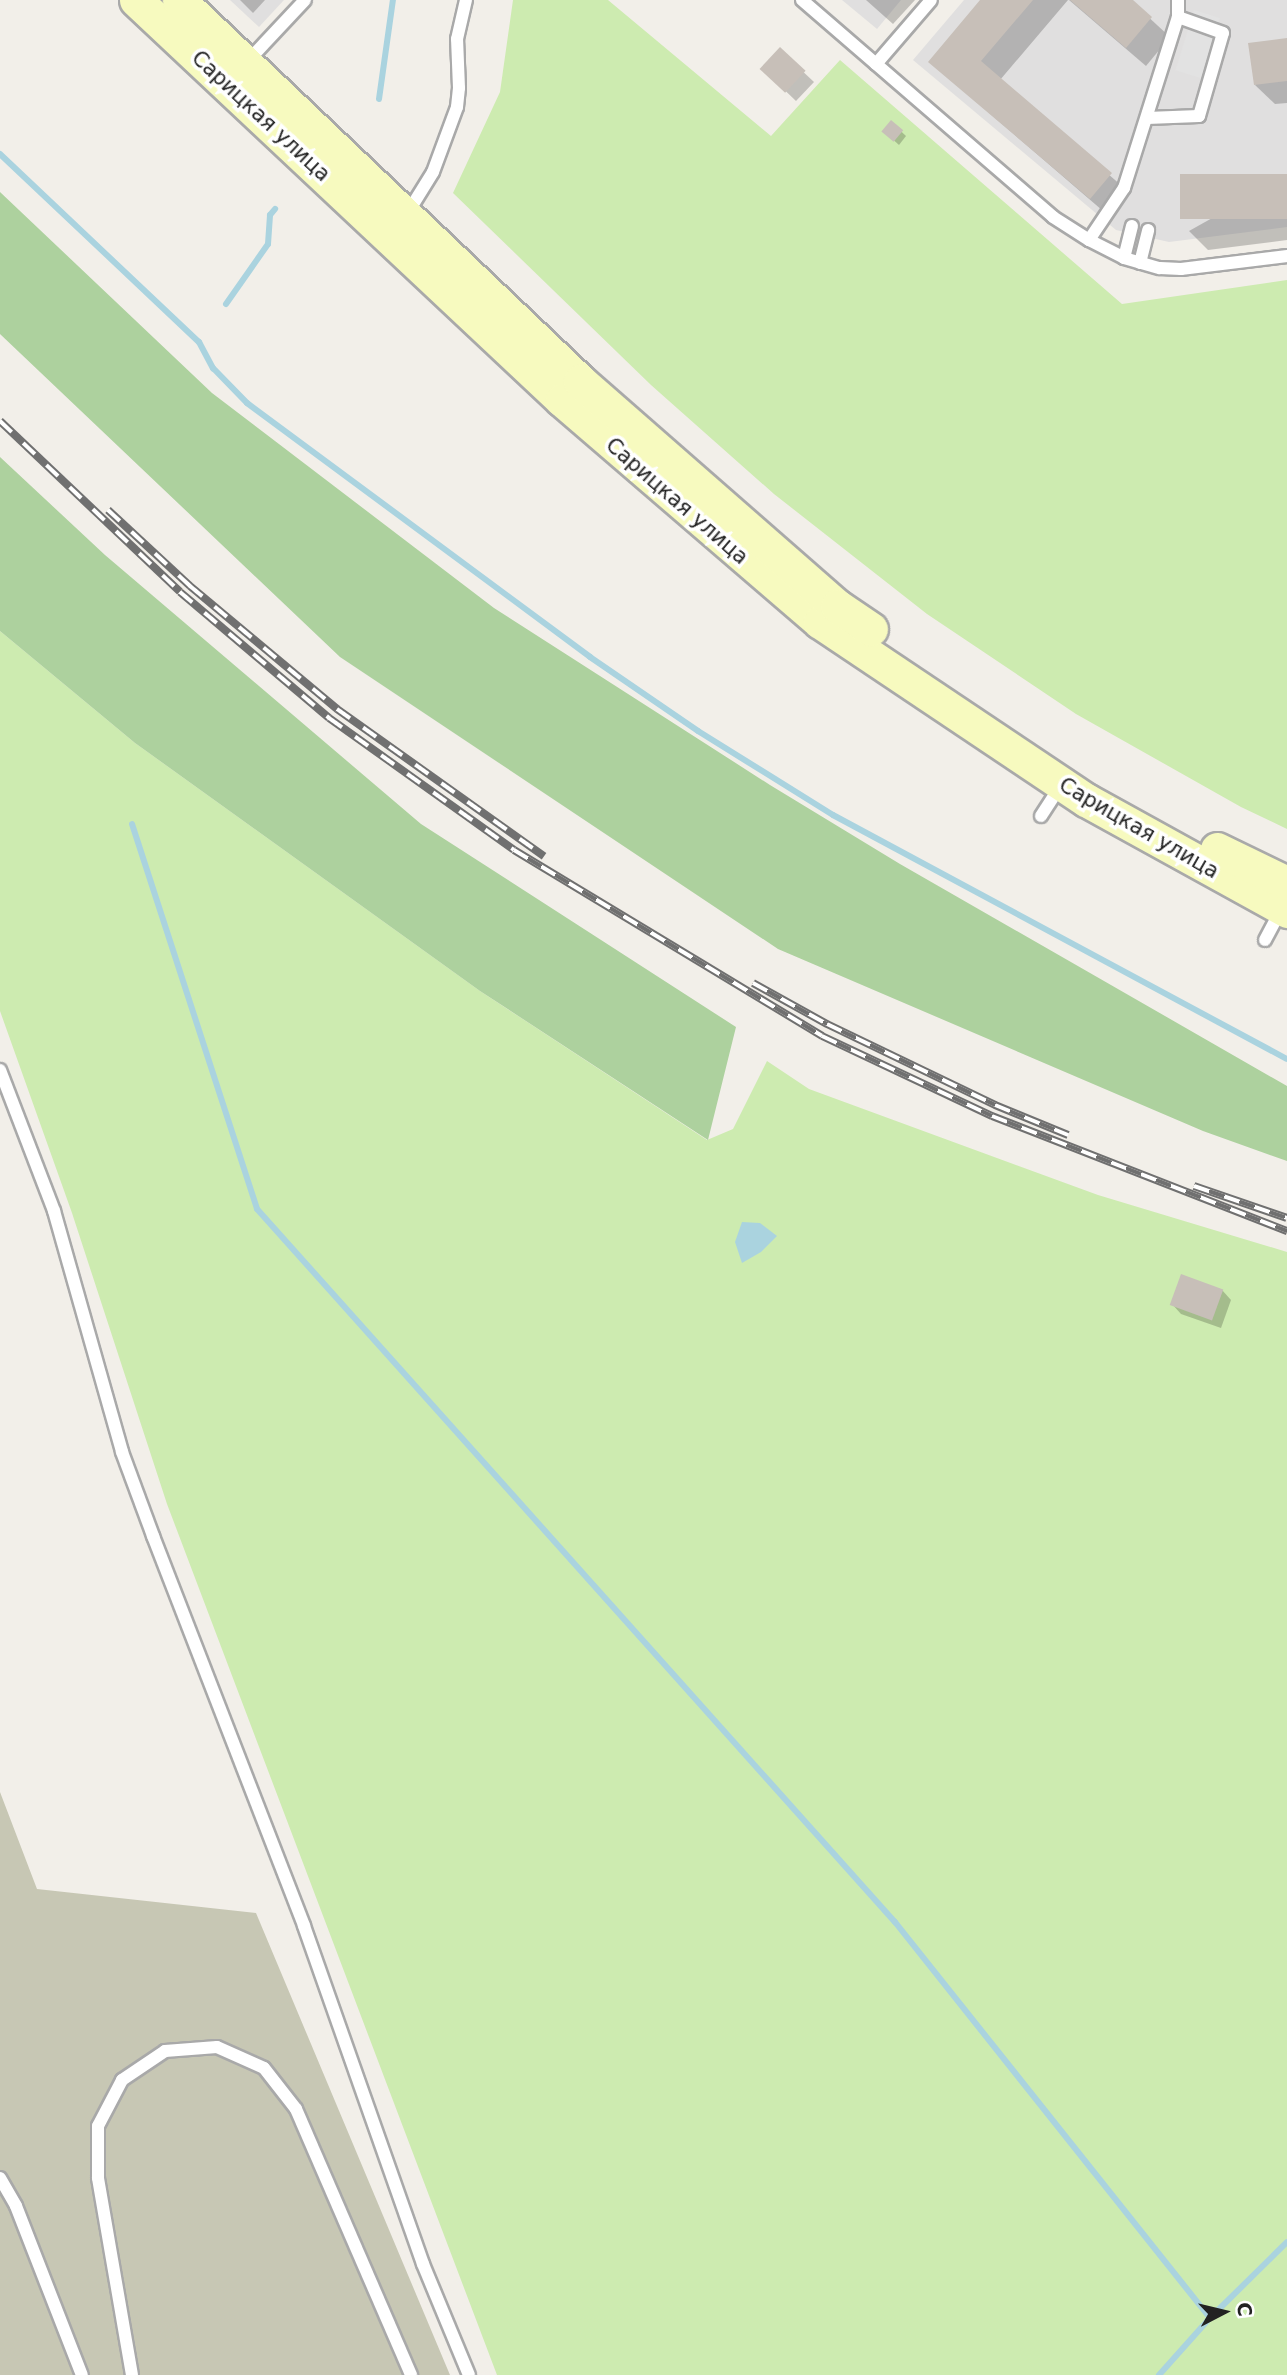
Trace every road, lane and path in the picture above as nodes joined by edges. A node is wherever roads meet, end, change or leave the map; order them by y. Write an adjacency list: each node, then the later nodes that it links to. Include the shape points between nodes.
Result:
1 (136, 0): 19 (street, Сарицкая улица, via 562,400 691,513 820,622)
2 (179, 0): 9 (street, Сарицкая улица)
3 (305, 0): 9 (lane)
4 (466, 0): 12 (lane, via 457,39 457,107 432,172)
5 (802, 0): 10 (lane)
6 (931, 0): 10 (lane)
7 (1178, 0): 8 (lane)
8 (1178, 17): 11 (lane); 11 (lane, via 1223,33 1199,116)
9 (246, 63): 12 (street, Сарицкая улица)
10 (876, 64): 15 (lane, via 1053,217)
11 (1147, 118): 15 (lane, via 1125,188)
12 (407, 215): 21 (street, Сарицкая улица, via 580,381 837,606 1099,783 1190,836)
13 (1132, 226): 17 (lane)
14 (1148, 230): 18 (lane)
15 (1089, 240): 17 (lane)
16 (1287, 256): 18 (lane, via 1181,269)
17 (1124, 258): 18 (lane)
18 (1140, 263)
19 (1062, 784): 20 (lane); 21 (street, Сарицкая улица)
20 (1041, 816)
21 (1285, 901): 22 (lane)
22 (1265, 940)
23 (0, 1070): 28 (lane, via 54,1211 122,1452 304,1926 423,2264)
24 (0, 2178): 25 (lane, via 16,2206)
25 (82, 2375)
26 (132, 2375): 27 (lane, via 99,2178 98,2126 122,2080 165,2052 216,2047 264,2068 296,2109)
27 (411, 2375)
28 (469, 2375)

